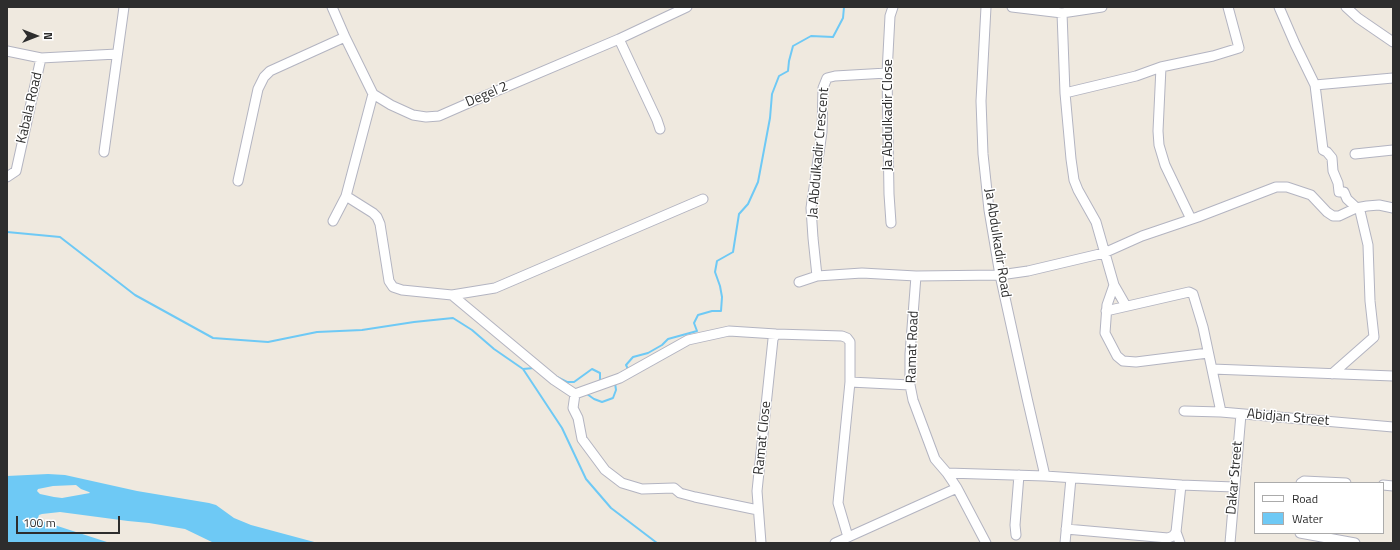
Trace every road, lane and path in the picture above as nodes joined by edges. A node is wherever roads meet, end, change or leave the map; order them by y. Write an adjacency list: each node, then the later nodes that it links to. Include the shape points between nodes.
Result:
1 (124, 7): 16 (street)
2 (332, 7): 12 (street)
3 (687, 7): 13 (street, Degel 2)
4 (893, 7): 19 (street, Ja Abdulkadir Close, via 890,16)
5 (986, 7): 38 (street, Ja Abdulkadir Road, via 981,101 983,146 989,210)
6 (1012, 7): 11 (street)
7 (1102, 7): 11 (street)
8 (1228, 7): 18 (street, via 1239,48)
9 (1279, 7): 21 (street)
10 (1346, 7): 14 (street)
11 (1062, 14): 22 (street)
12 (345, 37): 23 (street); 29 (street, via 270,71 264,77 258,89)
13 (619, 39): 23 (street, Degel 2, via 439,116 413,115); 24 (street)
14 (1393, 42)
15 (7, 51): 17 (street)
16 (117, 54): 17 (street); 26 (street)
17 (41, 58): 28 (street, Kabala Road, via 16,171)
18 (1161, 67): 22 (street, via 1136,76); 34 (street, via 1159,145 1165,165)
19 (887, 73): 36 (street, Ja Abdulkadir Close); 39 (street, Ja Abdulkadir Crescent, via 834,76 827,78 823,88 822,132 811,208)
20 (1393, 78): 21 (street)
21 (1315, 85): 32 (street, via 1323,150 1332,158 1339,192 1344,192 1347,200)
22 (1065, 93): 37 (street, via 1074,180 1096,222)
23 (373, 94): 30 (street)
24 (660, 129)
25 (1393, 150): 27 (street)
26 (104, 152)
27 (1355, 154)
28 (7, 177)
29 (238, 181)
30 (346, 196): 35 (street); 43 (street, via 377,217 389,281 393,287)
31 (703, 199): 43 (street, via 495,288)
32 (1356, 208): 33 (street, via 1379,205); 34 (street, via 1333,216 1311,196 1287,187 1276,187); 49 (street, via 1360,210 1368,245 1374,337)
33 (1393, 208)
34 (1191, 220): 37 (street, via 1142,236)
35 (333, 221)
36 (891, 223)
37 (1104, 253): 38 (street); 42 (street)
38 (1000, 275): 40 (street); 60 (street, Ja Abdulkadir Road)
39 (818, 276): 40 (street, via 862,273); 41 (street)
40 (916, 276): 52 (street, Ramat Road)
41 (799, 282)
42 (1114, 285): 44 (street); 45 (street)
43 (452, 295): 53 (street, via 554,380)
44 (1126, 306): 45 (street); 47 (street, via 1189,292 1193,294)
45 (1106, 311): 47 (street, via 1105,333 1117,356 1123,360 1136,362)
46 (776, 334): 51 (street, via 847,338 850,342); 53 (street, via 729,331 688,340 620,378); 67 (street, Ramat Close, via 773,339 757,491)
47 (1208, 353): 48 (street)
48 (1212, 369): 49 (street); 55 (street)
49 (1332, 374): 50 (street)
50 (1393, 376)
51 (850, 382): 52 (street); 72 (street, via 838,504)
52 (910, 385): 58 (street, Ramat Road, via 935,459)
53 (575, 394): 67 (street, via 573,408 578,418 582,439 605,470 622,483 642,489 674,488 680,493 695,497)
54 (1184, 411): 55 (street, Abidjan Street)
55 (1221, 412): 56 (street, Abidjan Street)
56 (1241, 414): 57 (street, Abidjan Street); 65 (street, Dakar Street)
57 (1393, 427)
58 (947, 472): 59 (street); 66 (street, Ramat Road)
59 (1019, 475): 60 (street); 71 (street)
60 (1046, 476): 61 (street)
61 (1071, 478): 64 (street); 68 (street)
62 (1302, 482): 63 (street)
63 (1325, 482)
64 (1181, 485): 65 (street); 69 (street)
65 (1234, 487): 78 (street, Dakar Street)
66 (957, 488): 72 (street); 75 (street, Ramat Road)
67 (758, 510): 73 (street, Ramat Close)
68 (1066, 529): 69 (street, via 1168,538); 76 (street)
69 (1176, 532): 77 (street)
70 (1306, 534): 79 (street)
71 (1016, 535)
72 (848, 537): 74 (street)
73 (760, 543)
74 (835, 543)
75 (986, 543)
76 (1065, 543)
77 (1180, 543)
78 (1230, 543)
79 (1355, 543)

